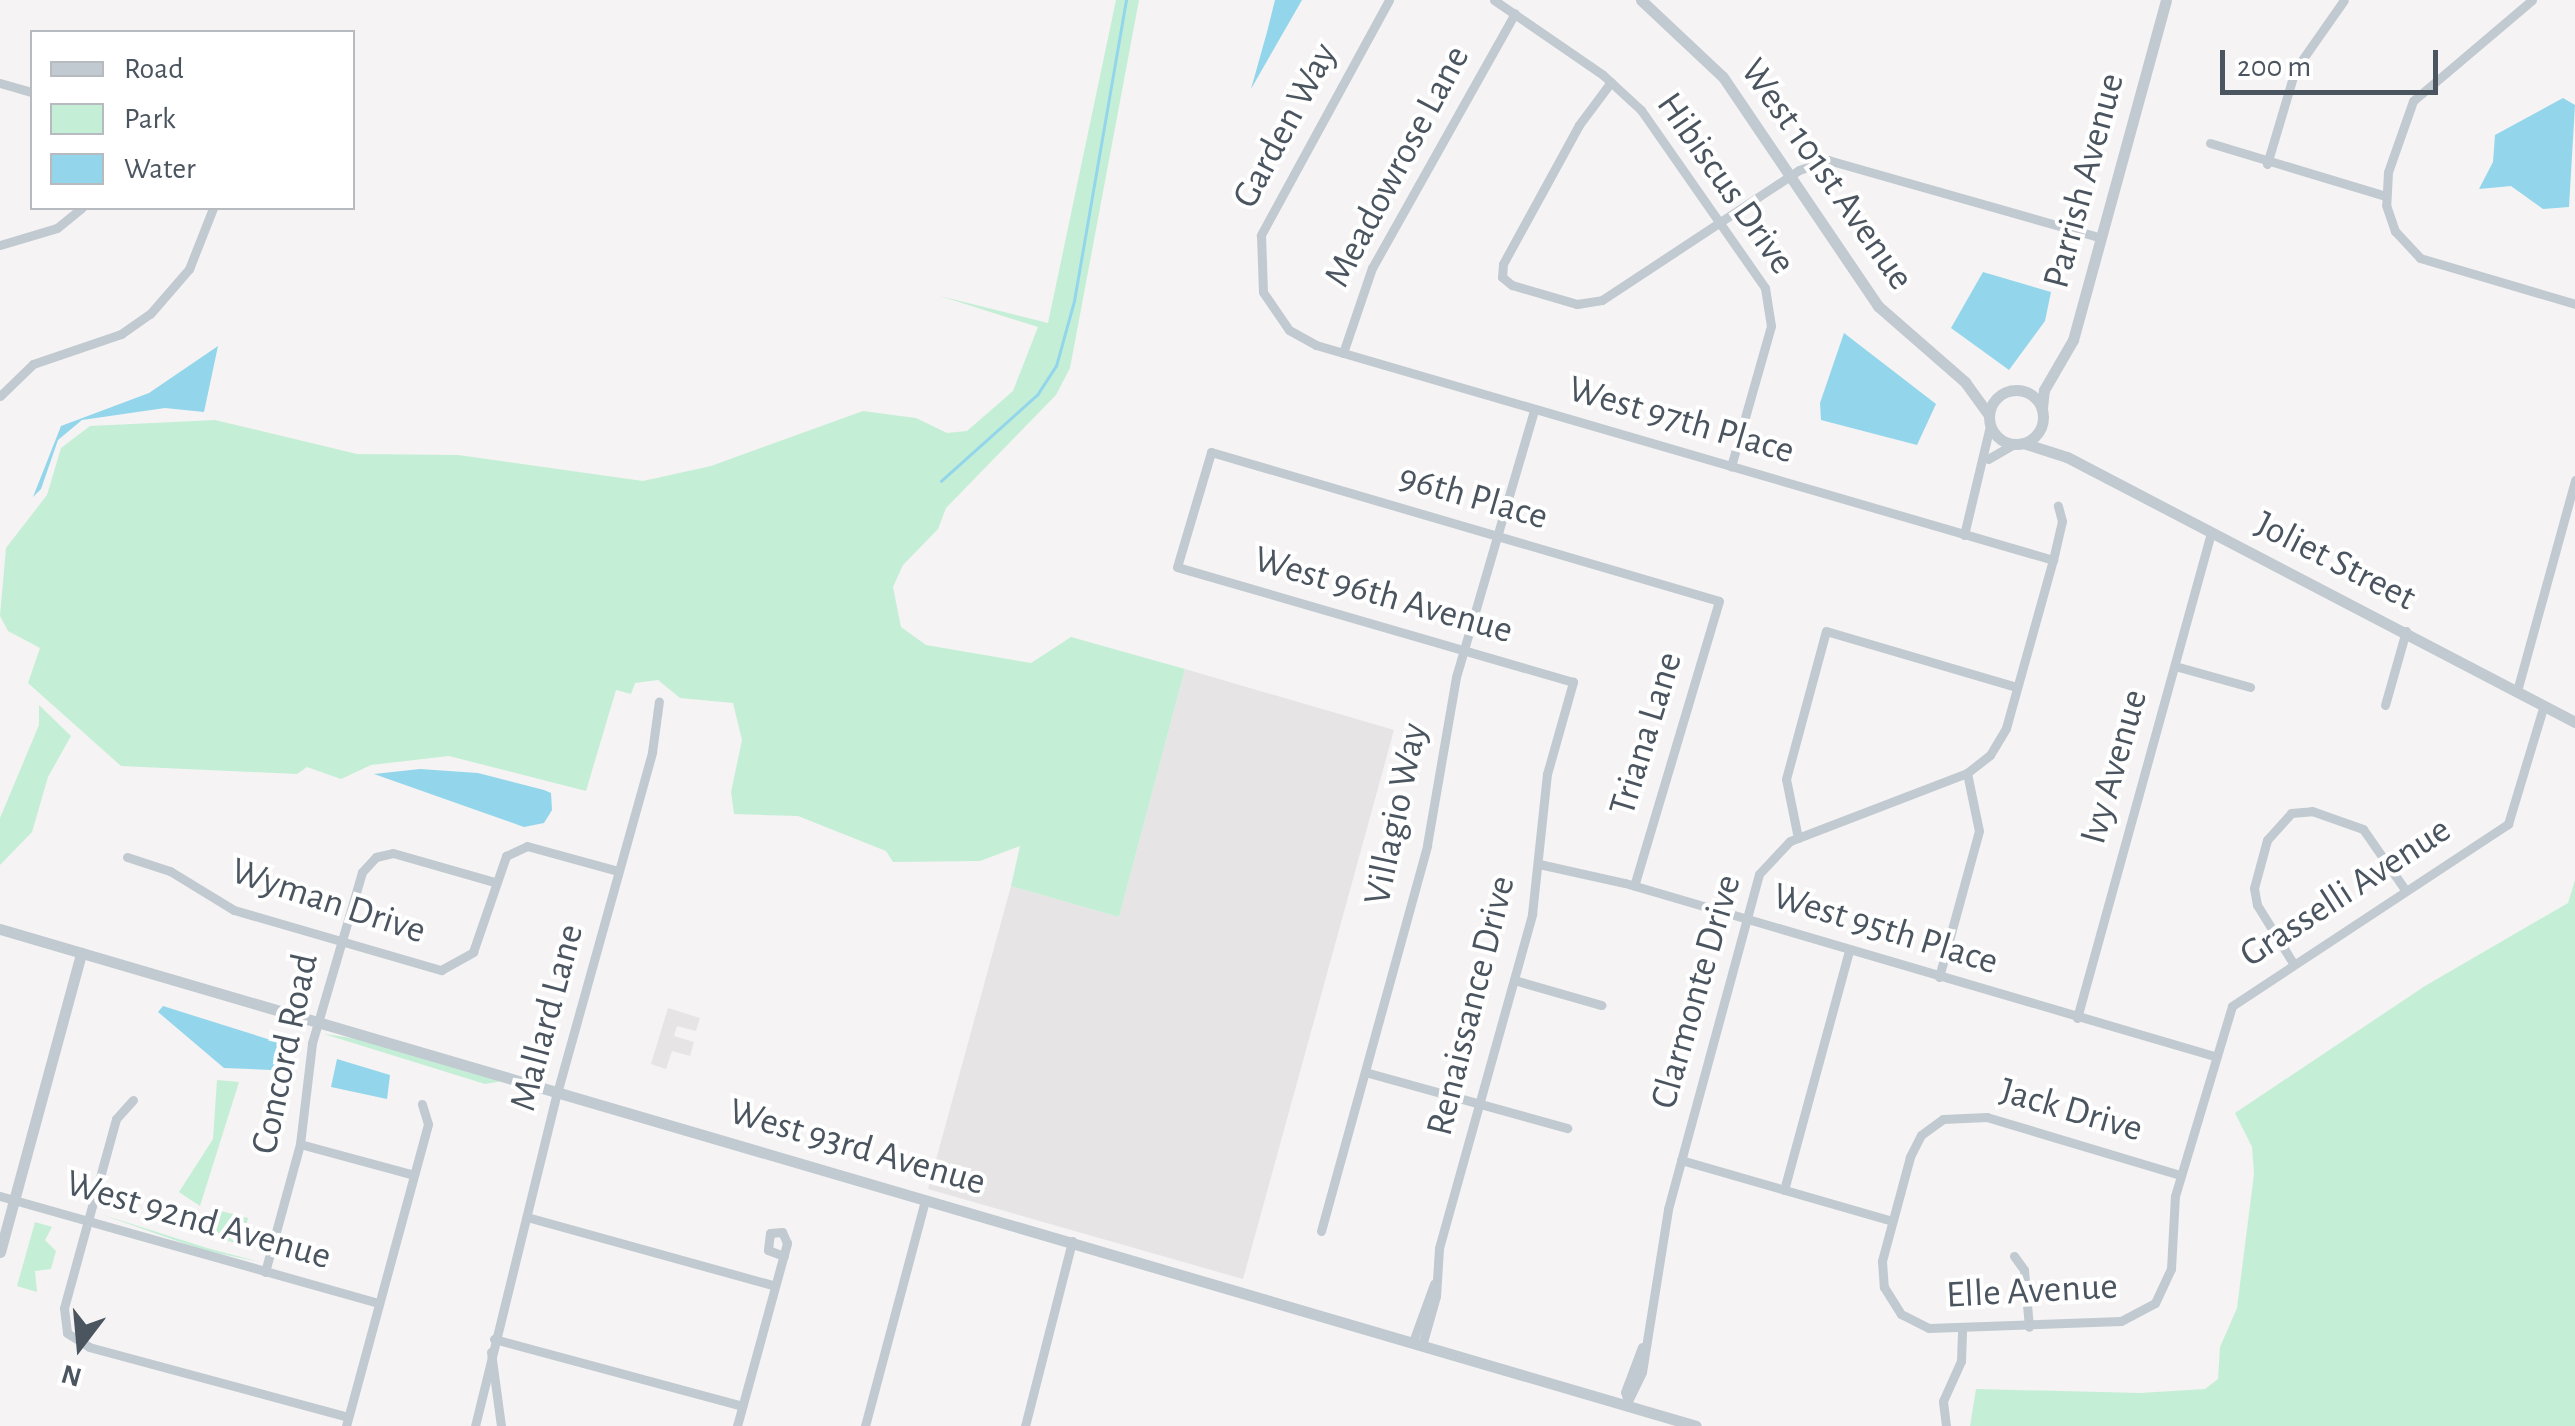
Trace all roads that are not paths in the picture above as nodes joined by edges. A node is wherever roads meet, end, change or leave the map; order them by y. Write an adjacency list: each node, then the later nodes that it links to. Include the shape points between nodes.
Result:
1 (1389, 0): 21 (street, Garden Way, via 1261,235 1263,292)
2 (1494, 0): 7 (street, Hibiscus Drive)
3 (1641, 0): 13 (street, West 101st Avenue, via 1713,66)
4 (2166, 0): 18 (street, Parrish Avenue)
5 (2344, 0): 12 (street, via 2295,70)
6 (2532, 0): 14 (street, via 2419,93 2402,123)
7 (1515, 13): 8 (street, Hibiscus Drive); 22 (street, Meadowrose Lane, via 1373,266)
8 (1611, 82): 17 (street, Hibiscus Drive, via 1662,134); 17 (street, via 1579,126 1503,264 1502,277 1512,286 1577,304 1596,302)
9 (0, 83): 10 (street)
10 (30, 91)
11 (2210, 143): 12 (street)
12 (2267, 164): 14 (street)
13 (1789, 177): 17 (street); 18 (street, via 1812,164 1838,161); 24 (street, West 101st Avenue, via 1878,306)
14 (2384, 196): 20 (street, via 2395,231 2420,258)
15 (80, 210): 19 (street, via 57,228)
16 (211, 210): 25 (street, via 189,269 150,314 121,334 33,364)
17 (1722, 222): 33 (street, Hibiscus Drive, via 1765,288 1772,312)
18 (2099, 236): 23 (street, Parrish Avenue, via 2073,340)
19 (0, 245)
20 (2575, 304)
21 (1295, 335): 22 (street, West 97th Place)
22 (1343, 353): 27 (street, West 97th Place)
23 (2054, 374): 26 (street); 28 (street, Parrish Avenue)
24 (1965, 382): 26 (street, West 101st Avenue, via 1987,393); 29 (street, West 101st Avenue)
25 (2, 389)
26 (2012, 390): 28 (street); 29 (street)
27 (1534, 410): 33 (street, West 97th Place); 38 (street, Villagio Way)
28 (2042, 415): 30 (street, Parrish Avenue); 31 (street, Joliet Street, via 2046,437)
29 (1990, 420): 30 (street); 32 (street)
30 (2019, 443): 31 (street, Joliet Street); 32 (street)
31 (2068, 456): 36 (street, Joliet Street)
32 (1986, 462): 37 (street)
33 (1731, 466): 37 (street, West 97th Place)
34 (2575, 480): 48 (street)
35 (2058, 506): 39 (street, Clarmonte Drive, via 2062,526)
36 (2212, 532): 42 (street, Joliet Street); 44 (street, Ivy Avenue)
37 (1964, 534): 39 (street, West 97th Place)
38 (1497, 536): 40 (street, 96th Place, via 1211,452); 41 (street, 96th Place); 43 (street, Villagio Way)
39 (2052, 560): 46 (street, Clarmonte Drive)
40 (1177, 567): 43 (street, West 96th Avenue)
41 (1719, 601): 59 (street, Triana Lane)
42 (2406, 631): 48 (street, Joliet Street); 50 (street)
43 (1464, 651): 45 (street, West 96th Avenue); 73 (street, Villagio Way, via 1426,846)
44 (2174, 666): 47 (street); 70 (street, Ivy Avenue)
45 (1573, 682): 56 (street, Renaissance Drive, via 1547,774)
46 (2016, 687): 53 (street, Clarmonte Drive, via 2000,742); 54 (street, via 1826,631 1786,779)
47 (2250, 687)
48 (2518, 691): 51 (street, Joliet Street)
49 (660, 700): 57 (street, Mallard Lane)
50 (2385, 705)
51 (2544, 705): 52 (street, Joliet Street); 60 (street, Grasselli Avenue, via 2508,824)
52 (2575, 722)
53 (1967, 773): 54 (street, Clarmonte Drive); 67 (street, via 1978,830)
54 (1798, 838): 61 (street, Clarmonte Drive, via 1762,868)
55 (127, 857): 63 (street, Wyman Drive, via 170,871 234,910)
56 (1540, 864): 59 (street, West 95th Place); 68 (street, Renaissance Drive)
57 (618, 870): 58 (street, Wyman Drive, via 527,846 506,856); 74 (street, Mallard Lane)
58 (494, 882): 63 (street, Wyman Drive, via 463,963 442,970); 63 (street, Concord Road, via 394,853 376,857 362,872)
59 (1634, 886): 61 (street, West 95th Place)
60 (2406, 891): 66 (street, Grasselli Avenue); 66 (street, via 2355,823 2312,810 2291,814 2267,840 2254,888 2257,905)
61 (1746, 920): 64 (street, West 95th Place); 80 (street, Clarmonte Drive)
62 (0, 929): 65 (street, West 93rd Avenue)
63 (341, 942): 71 (street, Concord Road)
64 (1849, 950): 67 (street, West 95th Place); 83 (street)
65 (80, 953): 71 (street, West 93rd Avenue); 85 (street)
66 (2293, 963): 72 (street, Grasselli Avenue, via 2232,1006)
67 (1939, 977): 70 (street, West 95th Place)
68 (1514, 980): 69 (street); 77 (street, Renaissance Drive)
69 (1601, 1005)
70 (2076, 1018): 72 (street, West 95th Place)
71 (318, 1023): 74 (street, West 93rd Avenue); 79 (street, Concord Road, via 305,1074)
72 (2214, 1056): 82 (street, Grasselli Avenue)
73 (1365, 1072): 77 (street); 90 (street, Villagio Way)
74 (556, 1093): 86 (street, West 93rd Avenue); 87 (street, Mallard Lane)
75 (133, 1100): 88 (street, via 118,1113)
76 (422, 1104): 81 (street, via 428,1124)
77 (1480, 1104): 78 (street); 101 (street, Renaissance Drive)
78 (1567, 1128)
79 (300, 1144): 81 (street); 95 (street, Concord Road)
80 (1681, 1160): 83 (street); 103 (street, Clarmonte Drive)
81 (414, 1175): 97 (street)
82 (2180, 1175): 89 (street, Jack Drive, via 1987,1117 1957,1114 1929,1127 1916,1144); 98 (street, Grasselli Avenue, via 2171,1269 2166,1288)
83 (1784, 1190): 89 (street)
84 (0, 1196): 85 (street, West 92nd Avenue)
85 (14, 1200): 88 (street, West 92nd Avenue); 92 (street)
86 (925, 1200): 91 (street, West 93rd Avenue); 109 (street)
87 (526, 1217): 96 (street); 102 (street, Mallard Lane)
88 (88, 1220): 95 (street, West 92nd Avenue); 105 (street, via 64,1308 67,1333 89,1347)
89 (1892, 1222): 100 (street, Elle Avenue, via 1881,1274 1894,1306 1919,1324)
90 (1320, 1231)
91 (1072, 1240): 101 (street, West 93rd Avenue); 110 (street)
92 (0, 1252)
93 (784, 1256): 96 (street)
94 (2014, 1256): 99 (street, via 2024,1270)
95 (266, 1272): 97 (street, West 92nd Avenue)
96 (775, 1286): 104 (street)
97 (379, 1304): 105 (street)
98 (2146, 1310): 99 (street, Elle Avenue, via 2121,1322)
99 (2030, 1326): 100 (street, Elle Avenue)
100 (1962, 1330): 112 (street, via 1961,1361 1943,1401)
101 (1419, 1340): 103 (street, West 93rd Avenue)
102 (492, 1344): 104 (street); 106 (street, Mallard Lane); 107 (street)
103 (1628, 1401): 111 (street, West 93rd Avenue)
104 (742, 1406): 108 (street)
105 (347, 1422)
106 (475, 1426)
107 (502, 1426)
108 (737, 1426)
109 (864, 1426)
110 (1025, 1426)
111 (1696, 1426)
112 (1946, 1426)

